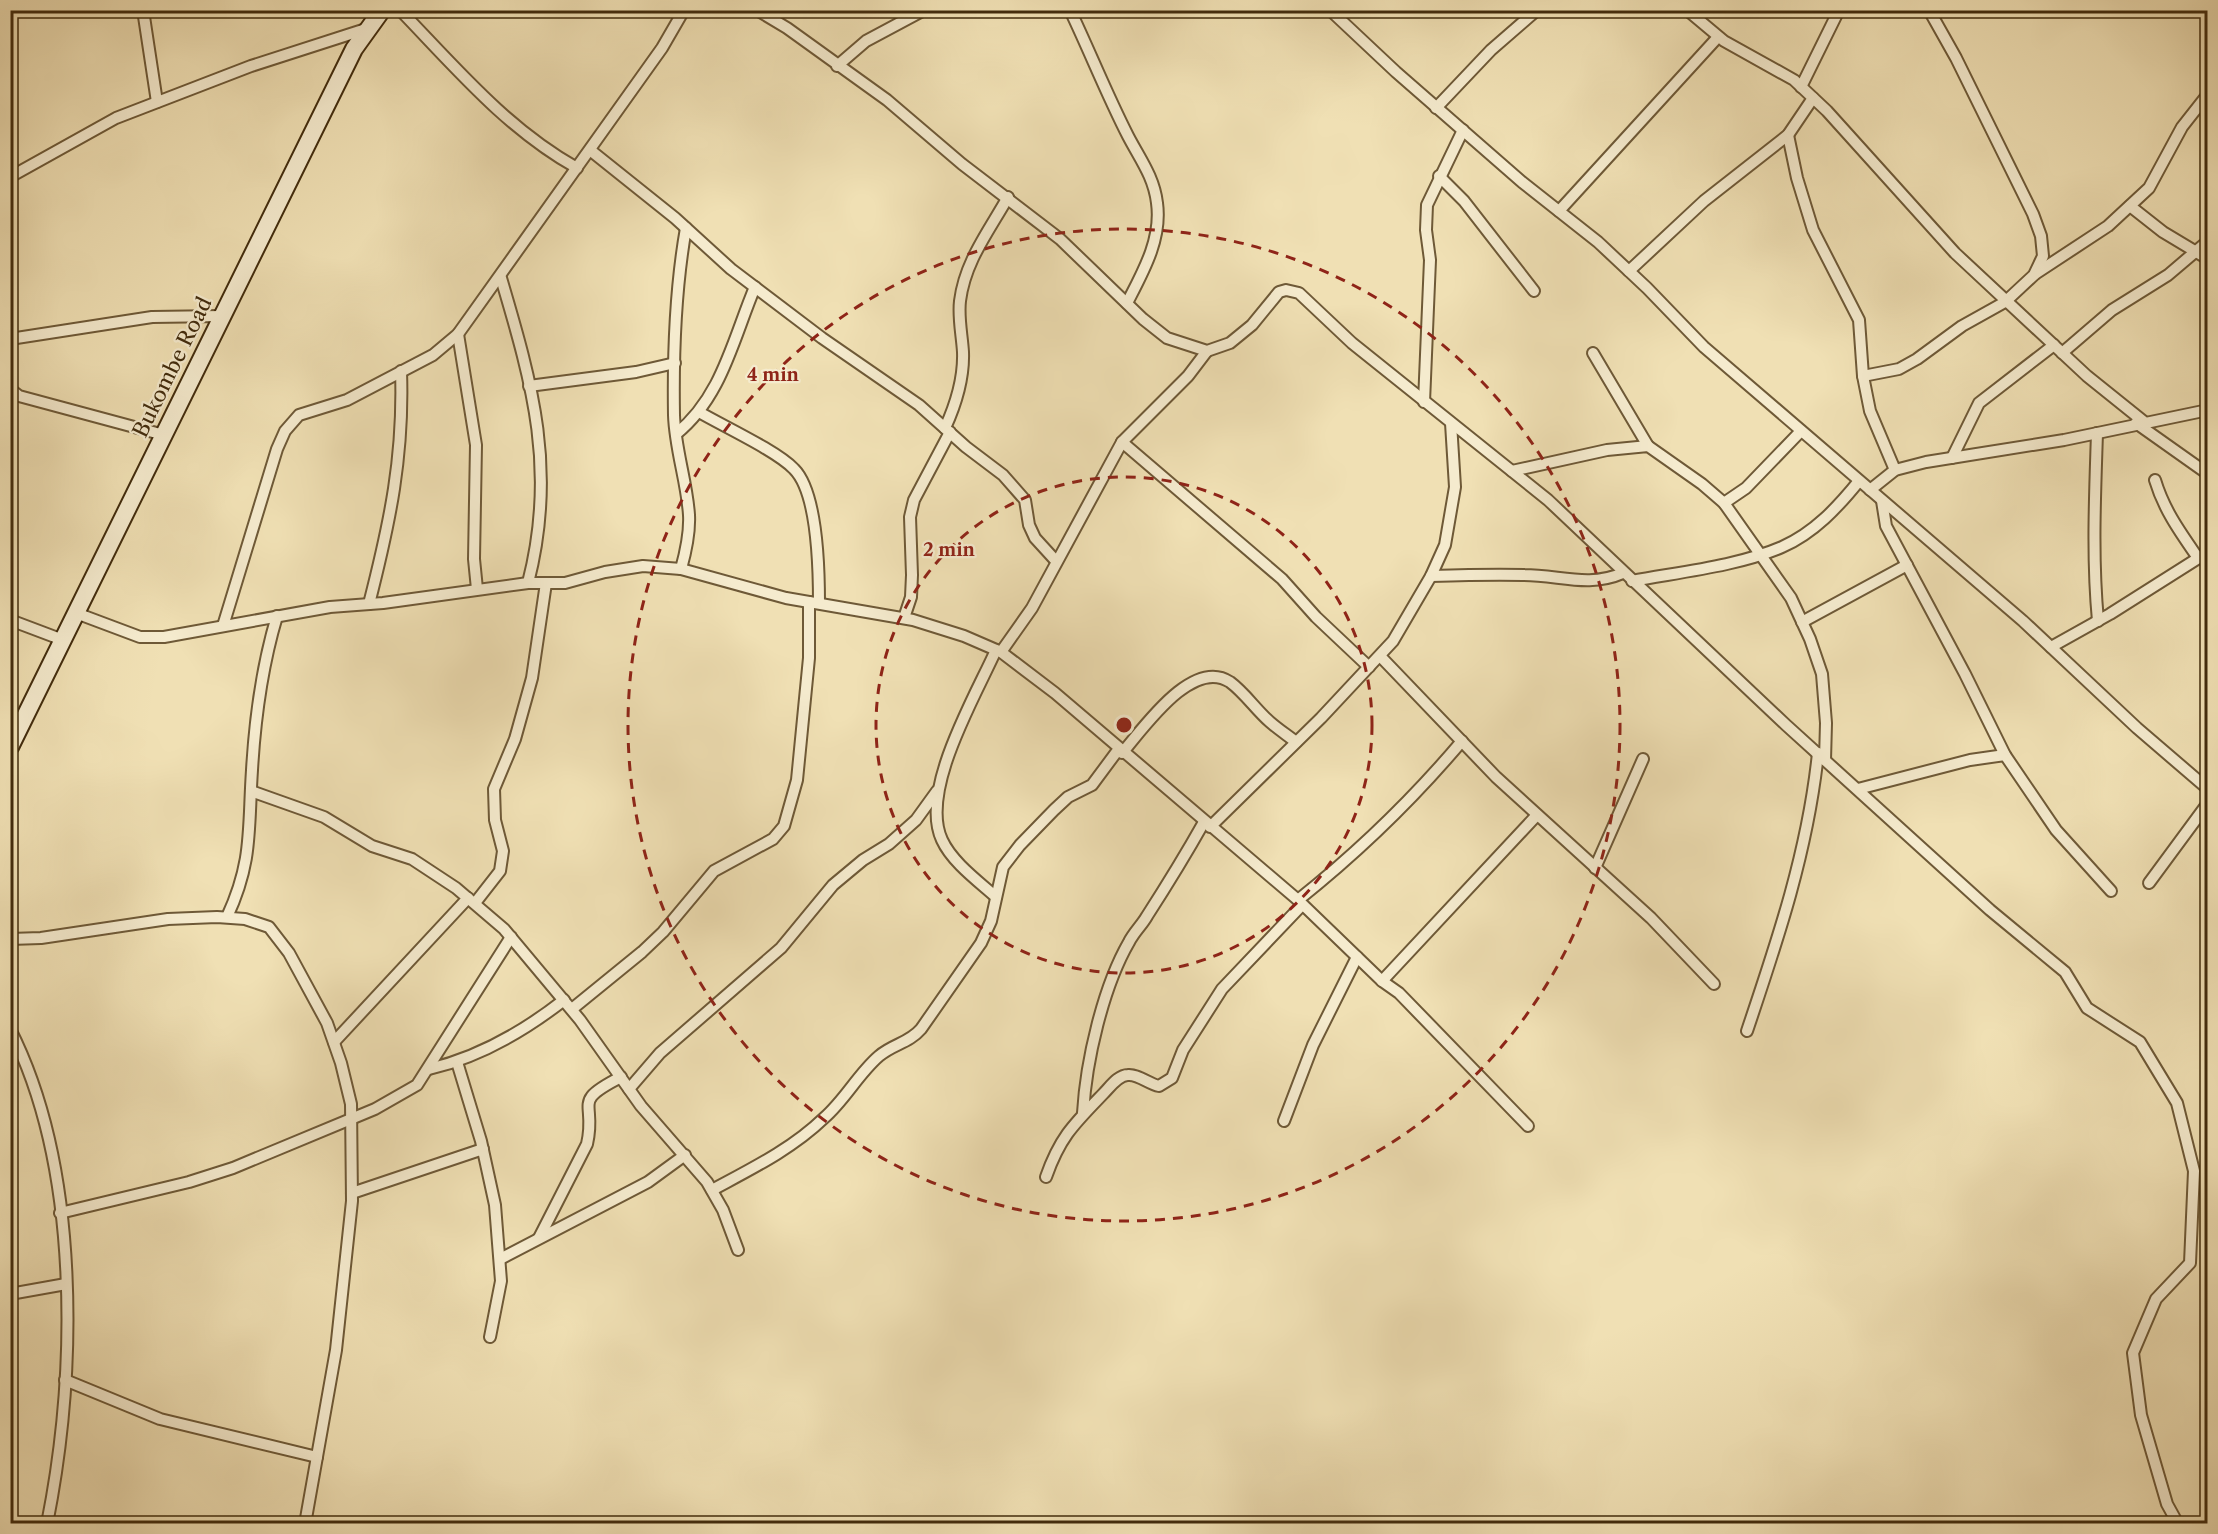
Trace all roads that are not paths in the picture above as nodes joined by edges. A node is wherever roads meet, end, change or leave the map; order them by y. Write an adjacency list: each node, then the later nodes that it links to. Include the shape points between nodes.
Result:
1 (143, 10): 19 (street)
2 (382, 10): 13 (main road, Bukombe Road)
3 (400, 10): 24 (street, via 506,119 543,149)
4 (684, 10): 23 (street)
5 (757, 10): 15 (street)
6 (924, 10): 15 (street, via 866,41)
7 (1070, 10): 40 (street, via 1128,136 1151,176 1158,204 1149,262)
8 (1330, 10): 20 (street)
9 (1537, 10): 20 (street, via 1491,50)
10 (1687, 10): 14 (street)
11 (1839, 10): 16 (street)
12 (1929, 10): 35 (street, via 2033,214 2043,256)
13 (370, 27): 19 (street, via 303,47); 41 (main road, Bukombe Road, via 354,49)
14 (1718, 37): 16 (street); 29 (street)
15 (837, 66): 27 (street, via 887,100 962,164)
16 (1801, 87): 18 (street)
17 (2208, 94): 28 (street, via 2182,127 2149,188)
18 (1813, 98): 22 (street); 39 (street, via 1955,253)
19 (157, 102): 26 (street, via 116,118)
20 (1436, 108): 21 (street)
21 (1463, 130): 25 (street); 29 (street)
22 (1788, 135): 34 (street, via 1704,201); 50 (street, via 1813,230 1859,320)
23 (590, 150): 24 (street); 30 (street)
24 (577, 168): 36 (street)
25 (1439, 176): 38 (street, via 1464,201); 53 (street, via 1426,205 1430,260)
26 (10, 177)
27 (1008, 197): 40 (street, via 1060,238); 58 (street, via 979,244 964,281 960,302 962,374)
28 (2130, 206): 32 (street); 35 (street, via 2108,226)
29 (1559, 211): 34 (street)
30 (686, 228): 37 (street); 48 (street, via 678,278)
31 (2208, 241): 32 (street)
32 (2196, 251): 33 (street); 47 (street, via 2168,275 2112,310)
33 (2208, 259)
34 (1629, 271): 59 (street, via 1704,347)
35 (2034, 275): 39 (street)
36 (501, 278): 42 (street); 51 (street)
37 (755, 287): 55 (street, via 717,385); 58 (street, via 919,405)
38 (1534, 291)
39 (2006, 302): 44 (street); 50 (street, via 1962,326 1899,369)
40 (1127, 303): 45 (street, via 1167,338)
41 (222, 316): 43 (street, via 152,317); 62 (main road, Bukombe Road)
42 (458, 334): 49 (street, via 433,355); 84 (street, via 476,445)
43 (10, 339)
44 (2054, 345): 47 (street); 65 (street, via 1979,403)
45 (1207, 351): 53 (street, via 1230,343 1252,325 1273,296 1292,290); 63 (street, via 1188,376)
46 (1593, 353): 64 (street)
47 (2062, 353): 56 (street)
48 (675, 363): 51 (street); 61 (street)
49 (401, 371): 86 (street, via 403,408 398,476); 93 (street, via 347,400 299,416 285,431)
50 (1863, 376): 66 (street, via 1870,411)
51 (529, 386): 82 (street, via 542,453 543,492 538,544)
52 (10, 389): 62 (street, via 19,396)
53 (1424, 402): 57 (street)
54 (2208, 410): 56 (street)
55 (699, 412): 61 (street); 85 (street, via 784,461 802,479 813,520)
56 (2139, 422): 60 (street); 68 (street)
57 (1451, 423): 67 (street); 80 (street, via 1455,487 1445,545)
58 (947, 430): 76 (street, via 1017,490 1025,500 1035,538); 89 (street, via 910,517 910,597)
59 (1801, 431): 70 (street); 73 (street, via 1746,488)
60 (2097, 433): 65 (street); 91 (street, via 2092,519)
61 (676, 434): 78 (street, via 689,514)
62 (164, 435): 87 (main road, Bukombe Road)
63 (1122, 442): 76 (street); 98 (street, via 1282,579)
64 (1648, 446): 67 (street, via 1607,450); 73 (street)
65 (1952, 458): 66 (street)
66 (1894, 470): 71 (street)
67 (1512, 471): 79 (street, via 1548,500)
68 (2208, 474)
69 (2155, 480): 75 (street, via 2173,523)
70 (1859, 481): 71 (street); 74 (street, via 1815,527)
71 (1870, 490): 72 (street)
72 (1882, 501): 77 (street, via 1886,526); 95 (street)
73 (1724, 503): 74 (street)
74 (1760, 555): 81 (street); 92 (street, via 1791,598)
75 (2203, 555): 91 (street)
76 (1056, 561): 96 (street, via 1032,608)
77 (1907, 565): 92 (street); 103 (street)
78 (681, 569): 83 (street, via 643,566 565,583); 85 (street)
79 (1623, 573): 80 (street, via 1605,581 1587,582 1526,574); 81 (street)
80 (1431, 576): 97 (street)
81 (1632, 581): 104 (street)
82 (528, 583): 83 (street); 84 (street)
83 (546, 583): 117 (street, via 529,689 515,739 494,789 495,820 503,851 500,871)
84 (477, 589): 86 (street)
85 (814, 602): 89 (street); 126 (street, via 797,780 784,826 773,839 714,871 663,932)
86 (369, 604): 88 (street)
87 (76, 613): 93 (street, via 140,637 164,637); 94 (main road, Bukombe Road)
88 (277, 616): 93 (street); 108 (street, via 264,657)
89 (904, 618): 96 (street)
90 (10, 620): 94 (street)
91 (2098, 621): 95 (street)
92 (1802, 622): 104 (street, via 1822,674 1826,723)
93 (223, 626)
94 (63, 640): 101 (main road, Bukombe Road)
95 (2051, 647): 106 (street)
96 (999, 651): 102 (street, via 1054,693); 109 (street, via 945,760)
97 (1380, 656): 98 (street); 99 (street)
98 (1369, 667): 100 (street)
99 (1462, 741): 111 (street); 118 (street, via 1423,787)
100 (1296, 742): 102 (street, via 1230,683 1219,677 1202,677 1181,688); 112 (street)
101 (10, 747)
102 (1120, 752): 112 (street); 116 (street, via 1092,785 1068,797 1020,845 1004,867)
103 (2005, 755): 107 (street, via 1970,760); 115 (street, via 2056,830)
104 (1821, 756): 107 (street); 128 (street, via 1797,874)
105 (1643, 759): 113 (street)
106 (2205, 782)
107 (1858, 789): 154 (street, via 1990,910 2065,972 2087,1008 2140,1042 2177,1103 2194,1171 2190,1263 2156,1299 2133,1353 2141,1415 2167,1504)
108 (251, 791): 117 (street, via 324,817 372,846 412,859); 119 (street, via 247,862)
109 (937, 792): 116 (street, via 942,842); 133 (street, via 916,820 833,885 781,948 660,1053)
110 (2208, 802): 114 (street)
111 (1536, 815): 113 (street); 123 (street)
112 (1207, 824): 118 (street); 134 (street, via 1129,940 1118,963 1096,1031 1084,1086)
113 (1595, 868): 124 (street, via 1673,939)
114 (2149, 883)
115 (2111, 891)
116 (996, 897): 141 (street, via 981,943 913,1038 879,1057 826,1117 797,1141)
117 (472, 900): 120 (street); 129 (street)
118 (1300, 903): 122 (street); 134 (street, via 1222,989 1196,1026 1166,1083 1150,1084 1126,1075)
119 (227, 917): 121 (street, via 168,919); 129 (street, via 269,927 289,953)
120 (511, 937): 125 (street); 131 (street)
121 (10, 939)
122 (1357, 957): 123 (street); 136 (street, via 1313,1045)
123 (1382, 981): 137 (street, via 1399,993)
124 (1714, 984)
125 (564, 1000): 126 (street); 130 (street, via 516,1033)
126 (572, 1009): 132 (street)
127 (10, 1029): 143 (street, via 29,1067 44,1115)
128 (1747, 1031)
129 (334, 1042): 135 (street)
130 (457, 1062): 131 (street); 138 (street)
131 (429, 1069): 135 (street, via 417,1085 375,1109)
132 (621, 1077): 133 (street); 144 (street, via 590,1098 587,1144)
133 (629, 1089): 139 (street)
134 (1083, 1113): 140 (street, via 1060,1142)
135 (351, 1117): 142 (street); 143 (street, via 233,1168)
136 (1284, 1121)
137 (1528, 1125)
138 (483, 1149): 142 (street); 146 (street, via 495,1205)
139 (685, 1155): 141 (street); 144 (street, via 648,1182)
140 (1046, 1178)
141 (712, 1190): 145 (street)
142 (352, 1193): 151 (street, via 336,1350)
143 (60, 1212): 147 (street)
144 (539, 1238): 146 (street)
145 (738, 1250)
146 (500, 1259): 149 (street, via 501,1281)
147 (66, 1284): 148 (street); 150 (street)
148 (10, 1294)
149 (490, 1337)
150 (65, 1380): 151 (street, via 160,1419); 152 (street, via 58,1465)
151 (317, 1457): 153 (street)
152 (47, 1524)
153 (305, 1524)
154 (2178, 1524)

